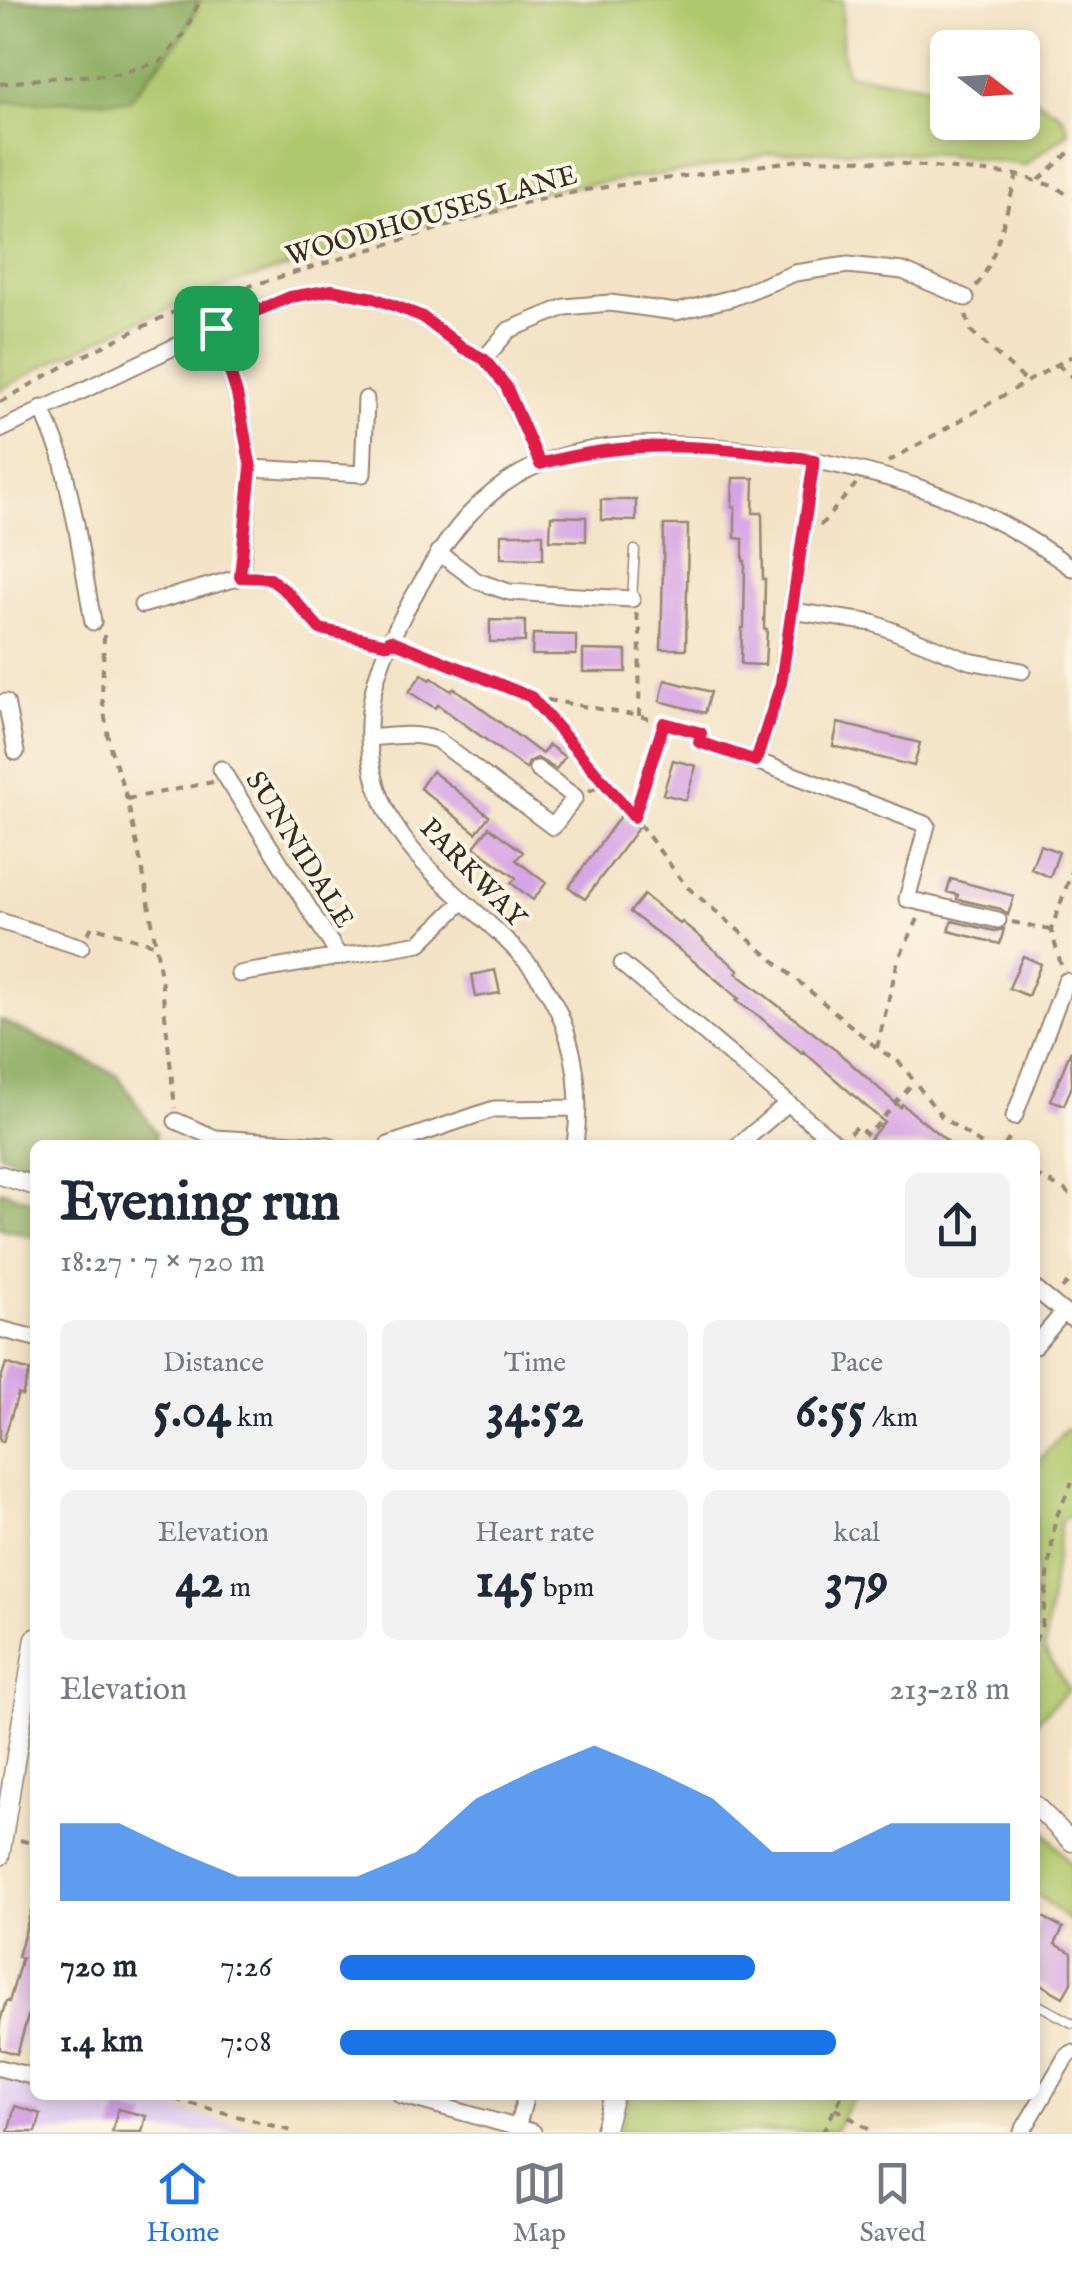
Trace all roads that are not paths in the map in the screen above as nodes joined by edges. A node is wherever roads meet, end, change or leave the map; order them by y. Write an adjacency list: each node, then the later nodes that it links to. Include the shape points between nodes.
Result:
1 (963, 297): 3 (street, via 903,271 848,265 794,273 676,312 610,303 565,307 510,330)
2 (216, 328): 3 (street, via 290,297 332,290 421,316); 5 (street); 9 (street)
3 (484, 359): 8 (street, via 506,386)
4 (366, 399): 9 (street, via 363,474)
5 (42, 408): 6 (street); 18 (street, via 60,455)
6 (0, 430)
7 (814, 460): 8 (street, PARKWAY, via 643,446); 12 (street, PARKWAY, via 925,489 1040,545); 17 (street)
8 (540, 464): 11 (street, PARKWAY, via 473,509)
9 (251, 468): 13 (street)
10 (635, 550): 15 (lane)
11 (438, 552): 15 (street, via 477,581 509,592); 21 (street, PARKWAY, via 389,642 373,688)
12 (1072, 568)
13 (240, 577): 14 (street); 16 (street)
14 (269, 578)
15 (632, 599)
16 (142, 605)
17 (792, 611): 19 (street, via 874,623 969,661); 24 (street, via 781,683)
18 (93, 622)
19 (1022, 671)
20 (0, 704): 23 (street, via 6,702)
21 (369, 738): 25 (street, via 412,734 437,740 553,826 576,797); 27 (street, PARKWAY, via 389,815 423,864)
22 (699, 742): 24 (street)
23 (16, 752)
24 (756, 761): 28 (street, via 926,825 907,899)
25 (537, 769)
26 (225, 774): 31 (street, SUNNIDALE)
27 (462, 902): 31 (street, SUNNIDALE, via 420,943); 37 (street, PARKWAY, via 532,968 562,1018)
28 (998, 920)
29 (0, 921): 30 (street)
30 (81, 947)
31 (339, 956): 33 (street, SUNNIDALE)
32 (622, 964): 36 (street)
33 (239, 974)
34 (1066, 981): 35 (street)
35 (1064, 1008): 38 (street)
36 (788, 1103): 43 (street); 44 (street)
37 (578, 1108): 41 (street, via 494,1109); 42 (street, PARKWAY)
38 (1014, 1117)
39 (176, 1121): 40 (street, via 214,1138)
40 (247, 1140)
41 (403, 1140)
42 (575, 1140)
43 (745, 1140)
44 (843, 1140)
45 (0, 1175): 46 (street)
46 (30, 1184)
47 (1040, 1293): 48 (street)
48 (1068, 1316): 51 (street)
49 (0, 1329): 50 (street)
50 (30, 1337)
51 (1040, 1341)
52 (30, 1669): 55 (street)
53 (1040, 1809): 54 (street)
54 (1072, 1842)
55 (0, 1856)
56 (1040, 2005): 57 (lane)
57 (1072, 2023)
58 (1072, 2053): 66 (street)
59 (0, 2068): 60 (street)
60 (30, 2076)
61 (419, 2100): 64 (street)
62 (526, 2100): 64 (street)
63 (613, 2100): 65 (street)
64 (525, 2130)
65 (604, 2132)
66 (1022, 2132)

